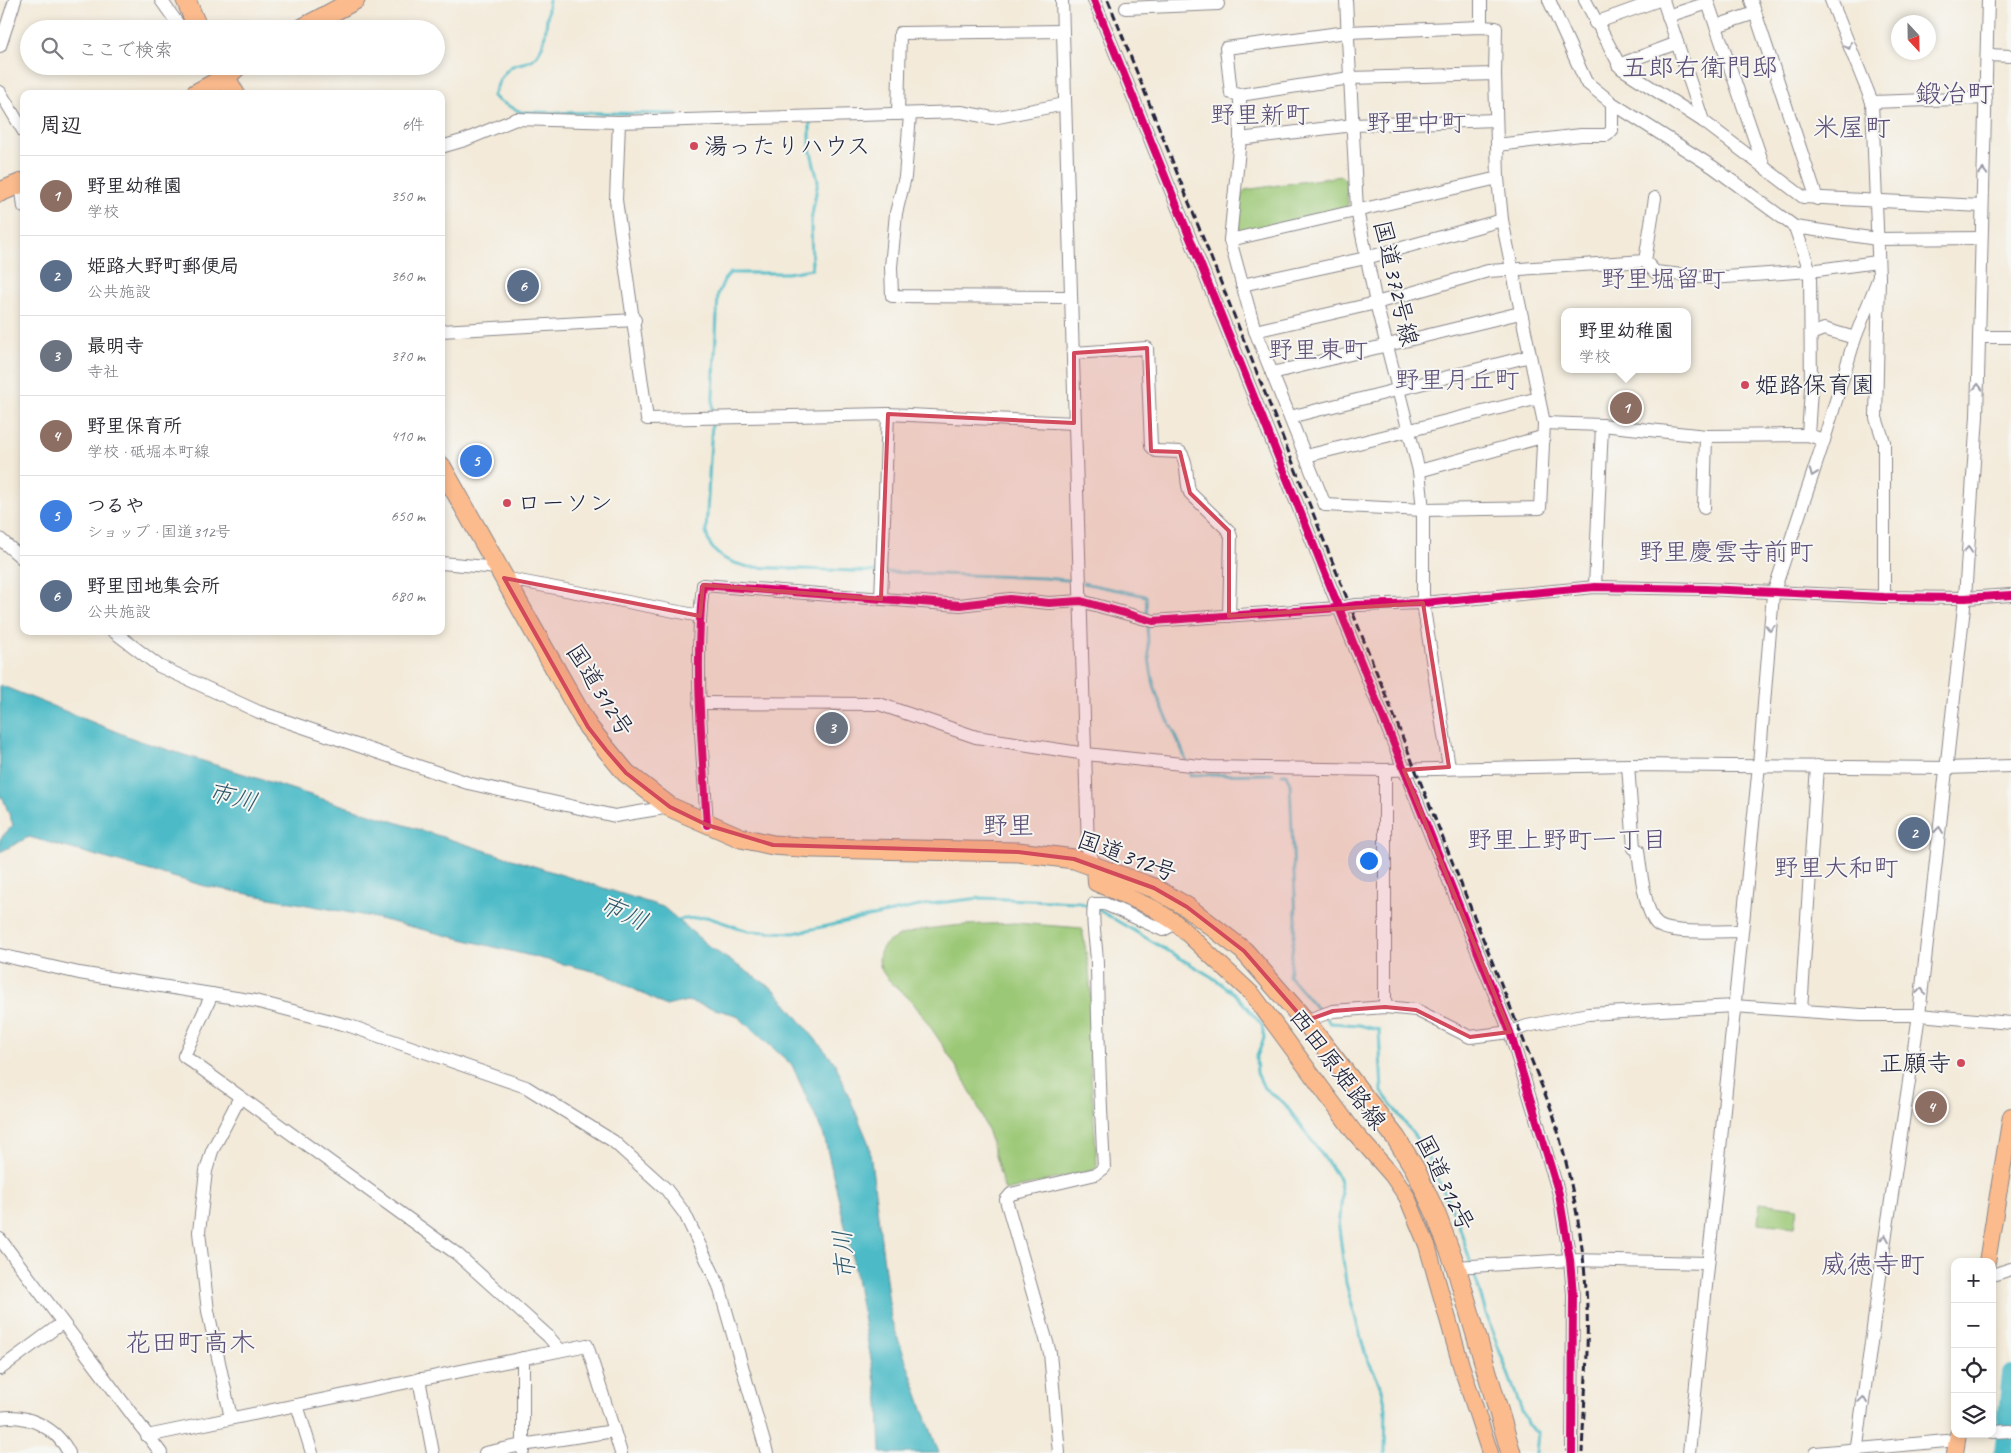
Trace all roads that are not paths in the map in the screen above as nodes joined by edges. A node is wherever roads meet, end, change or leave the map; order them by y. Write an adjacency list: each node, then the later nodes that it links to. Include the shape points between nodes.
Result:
1 (15, 0): 31 (street)
2 (161, 0): 22 (street)
3 (186, 0): 23 (highway)
4 (355, 0): 24 (highway)
5 (1062, 0): 28 (street)
6 (1094, 0): 118 (street)
7 (1346, 0): 29 (street, 国道372号線)
8 (1480, 0): 27 (street)
9 (1549, 0): 43 (street, via 1586,82)
10 (1584, 0): 25 (street)
11 (1659, 0): 25 (street)
12 (1663, 0): 21 (street)
13 (1751, 0): 20 (street)
14 (1831, 0): 42 (street, one-way to 42)
15 (1988, 0): 32 (street)
16 (1707, 1): 21 (street); 26 (street)
17 (1184, 2): 18 (street); 19 (street)
18 (1218, 4)
19 (1126, 8)
20 (1755, 13): 26 (street); 59 (street)
21 (1668, 16): 30 (street)
22 (175, 20)
23 (195, 20)
24 (318, 20)
25 (1595, 23): 34 (street)
26 (1716, 26): 54 (street)
27 (1480, 27): 29 (street); 35 (street, via 1496,28)
28 (1062, 31): 44 (street); 45 (street, via 900,33)
29 (1347, 32): 37 (street, 国道372号線); 40 (street, via 1226,48 1231,93)
30 (1677, 43): 34 (street); 47 (street)
31 (0, 46)
32 (1987, 55): 33 (street); 41 (street)
33 (2011, 56)
34 (1618, 65): 47 (street)
35 (1495, 74): 37 (street); 46 (street)
36 (230, 76): 38 (highway)
37 (1350, 78): 40 (street); 50 (street, 国道372号線)
38 (203, 90)
39 (0, 92): 49 (street)
40 (1240, 95): 51 (street)
41 (1986, 98): 42 (street); 61 (street, one-way to 41)
42 (1872, 102): 60 (street)
43 (1612, 103): 52 (street, via 1612,130 1607,135); 64 (street, via 1713,167)
44 (1065, 104): 45 (street, via 993,118 961,112); 75 (street)
45 (904, 114): 48 (street); 75 (street, via 905,177 896,213 892,296)
46 (1496, 120): 50 (street); 52 (street)
47 (1703, 121): 54 (street)
48 (619, 122): 53 (street, via 516,118); 78 (street, via 616,200)
49 (20, 125)
50 (1353, 125): 51 (street); 62 (street, 国道372号線)
51 (1240, 139): 67 (street)
52 (1497, 145): 55 (street)
53 (445, 146)
54 (1764, 167): 59 (street, via 1803,197)
55 (1498, 178): 62 (street); 63 (street)
56 (20, 183): 57 (highway)
57 (0, 192)
58 (1655, 198): 69 (street)
59 (1817, 199): 60 (street)
60 (1877, 200): 61 (street); 65 (street)
61 (1981, 206): 66 (street)
62 (1357, 210): 67 (street); 68 (street, 国道372号線)
63 (1502, 220): 68 (street); 71 (street)
64 (1796, 227): 65 (street); 72 (street)
65 (1877, 238): 66 (street); 70 (street)
66 (1981, 238): 82 (street)
67 (1230, 240): 74 (street)
68 (1366, 258): 74 (street); 76 (street, 国道372号線)
69 (1646, 261): 71 (street); 72 (street, via 1655,272 1711,278)
70 (1877, 262): 72 (street); 73 (street)
71 (1513, 270): 76 (street, via 1488,271); 77 (street)
72 (1810, 270): 81 (street)
73 (1879, 277): 84 (street); 113 (street, via 1876,418 1884,442)
74 (1242, 285): 80 (street)
75 (1071, 297): 86 (street)
76 (1376, 303): 80 (street); 85 (street, 国道372号線)
77 (1520, 313): 85 (street); 87 (street)
78 (635, 320): 79 (street); 91 (street, via 647,419)
79 (445, 331)
80 (1255, 331): 88 (street)
81 (1811, 334): 84 (street, via 1824,329); 97 (street)
82 (1979, 337): 83 (street); 114 (street, one-way to 82)
83 (2011, 337)
84 (1855, 338): 100 (street)
85 (1388, 346): 88 (street); 89 (street, 国道372号線)
86 (1074, 353): 93 (street); 120 (street, via 1148,348 1151,446 1156,451 1180,452 1184,456 1190,493 1229,531)
87 (1530, 356): 89 (street); 90 (street)
88 (1272, 373): 92 (street)
89 (1398, 389): 92 (street); 96 (street, 国道372号線)
90 (1540, 398): 94 (street); 96 (street)
91 (888, 414): 93 (street); 115 (street)
92 (1290, 417): 101 (street)
93 (1074, 422): 116 (street)
94 (1544, 423): 95 (street); 99 (street)
95 (1602, 425): 98 (street); 110 (street)
96 (1410, 430): 101 (street); 102 (street, 国道372号線)
97 (1808, 435): 98 (street); 100 (street)
98 (1706, 436): 104 (street)
99 (1542, 437): 102 (street); 105 (street, via 1540,508)
100 (1824, 440): 111 (street, one-way to 111)
101 (1306, 456): 105 (street, via 1325,505)
102 (1418, 471): 105 (street, 国道372号線)
103 (445, 473): 109 (highway, 国道312号)
104 (1704, 508)
105 (1423, 510): 117 (street, 国道372号線)
106 (0, 539): 107 (street)
107 (20, 556)
108 (445, 564): 109 (street)
109 (501, 573): 119 (street); 132 (highway, 国道312号, via 588,727 626,773)
110 (1595, 588): 111 (street, via 1705,589); 117 (street)
111 (1772, 594): 113 (street); 125 (street, one-way to 125)
112 (2011, 595): 114 (street)
113 (1884, 597): 114 (street)
114 (1965, 598): 129 (street)
115 (881, 599): 116 (street, via 960,605 1010,599); 119 (street, via 703,585)
116 (1081, 602): 120 (street, via 1153,622); 123 (street)
117 (1423, 603): 118 (street); 128 (street, 国道372号線)
118 (1338, 608): 120 (street); 131 (street)
119 (700, 616): 122 (street)
120 (1229, 616)
121 (118, 635): 132 (street, via 159,666 259,712 468,783 615,816)
122 (698, 703): 123 (street, via 879,704 962,734); 133 (street)
123 (1086, 754): 130 (street, via 1210,767); 134 (street, via 1088,849)
124 (1628, 765): 125 (street); 128 (street); 136 (street, via 1634,848 1638,850 1650,908 1657,924 1684,930)
125 (1759, 765): 126 (street); 136 (street)
126 (1818, 766): 129 (street); 141 (street)
127 (2011, 766): 129 (street)
128 (1449, 767): 131 (street)
129 (1946, 768): 142 (street, one-way to 129)
130 (1385, 770): 131 (street); 140 (street)
131 (1404, 770): 145 (street)
132 (670, 807): 133 (highway, 国道312号)
133 (707, 825): 134 (highway, 国道312号, via 741,838 773,845 1018,852)
134 (1095, 865): 135 (main road, 西田原姫路線, via 1096,883 1153,908); 143 (highway, 国道312号, via 1154,888 1221,931 1244,951)
135 (1176, 923): 175 (street, via 1163,930 1104,904 1094,904 1092,922 1097,958 1098,1067 1104,1168 1096,1174 1011,1194 1006,1200 1050,1353); 176 (main road, 西田原姫路線, via 1253,995 1354,1132 1407,1197 1427,1245)
136 (1741, 931): 139 (street)
137 (0, 955): 138 (street, via 79,973)
138 (212, 994): 146 (street, via 184,1056); 174 (street, via 254,1001 350,1026 526,1087 614,1141 666,1189 685,1214 718,1286)
139 (1734, 1006): 141 (street); 145 (street, via 1588,1014); 151 (street)
140 (1385, 1007): 143 (street, via 1333,1011); 145 (street, via 1416,1010 1470,1037)
141 (1801, 1010): 142 (street, via 1861,1015)
142 (1919, 1014): 144 (street); 167 (street, one-way to 142)
143 (1305, 1022): 152 (highway, 国道312号, via 1405,1153 1435,1212)
144 (2011, 1023)
145 (1510, 1032): 150 (street, via 1559,1194)
146 (240, 1097): 156 (street, via 457,1254); 162 (street, via 212,1151 206,1171 199,1232 208,1311)
147 (2011, 1116): 149 (main road)
148 (0, 1239): 155 (street)
149 (1988, 1258)
150 (1570, 1260): 151 (street); 152 (street); 178 (street, via 1573,1304)
151 (1708, 1263): 179 (street)
152 (1456, 1267): 177 (highway, 国道312号)
153 (2011, 1270): 154 (street)
154 (1996, 1274)
155 (62, 1322): 158 (street); 164 (street)
156 (560, 1350): 157 (street); 163 (street, via 587,1345)
157 (523, 1358): 159 (street); 166 (street)
158 (0, 1369)
159 (419, 1379): 160 (street); 171 (street)
160 (297, 1405): 162 (street); 170 (street)
161 (0, 1418): 168 (street, via 13,1416 33,1420 50,1430)
162 (230, 1418): 164 (street)
163 (614, 1431): 166 (street); 173 (street)
164 (147, 1436): 169 (street)
165 (1957, 1443): 167 (street)
166 (523, 1449): 172 (street)
167 (1857, 1450): 180 (street)
168 (70, 1453)
169 (161, 1453)
170 (312, 1453)
171 (433, 1453)
172 (485, 1453)
173 (621, 1453)
174 (767, 1453)
175 (1059, 1453)
176 (1490, 1453)
177 (1511, 1453)
178 (1572, 1453)
179 (1689, 1453)
180 (1816, 1453)

